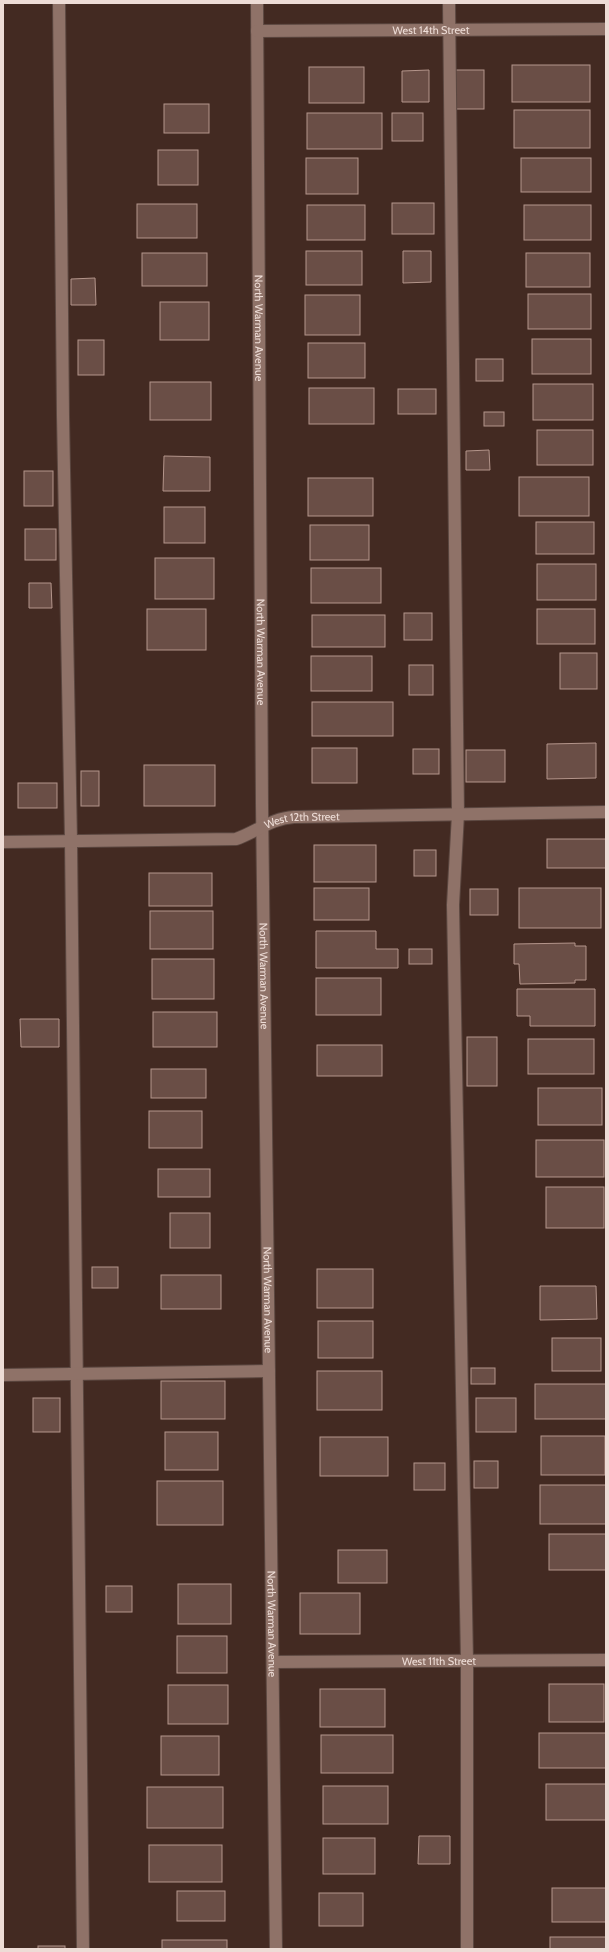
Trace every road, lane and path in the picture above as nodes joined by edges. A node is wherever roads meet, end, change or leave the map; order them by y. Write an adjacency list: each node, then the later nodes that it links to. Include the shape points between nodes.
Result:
1 (59, 3): 10 (street, via 63,424)
2 (256, 3): 6 (street, North Warman Avenue)
3 (449, 3): 5 (street)
4 (606, 29): 5 (street, West 14th Street)
5 (449, 30): 6 (street, West 14th Street); 8 (street)
6 (257, 31): 9 (street, North Warman Avenue)
7 (606, 812): 8 (street, West 12th Street)
8 (458, 814): 9 (street, West 12th Street, via 290,817 275,820); 16 (street, via 453,905)
9 (262, 827): 10 (street, West 12th Street, via 236,839); 12 (street, North Warman Avenue)
10 (71, 841): 11 (street, West 12th Street); 13 (street)
11 (3, 842)
12 (269, 1371): 13 (street); 17 (street, North Warman Avenue)
13 (78, 1374): 14 (street); 18 (street)
14 (3, 1375)
15 (606, 1660): 16 (street, West 11th Street)
16 (467, 1661): 17 (street, West 11th Street); 20 (street)
17 (273, 1662): 19 (street, North Warman Avenue)
18 (83, 1949)
19 (276, 1949)
20 (467, 1949)

